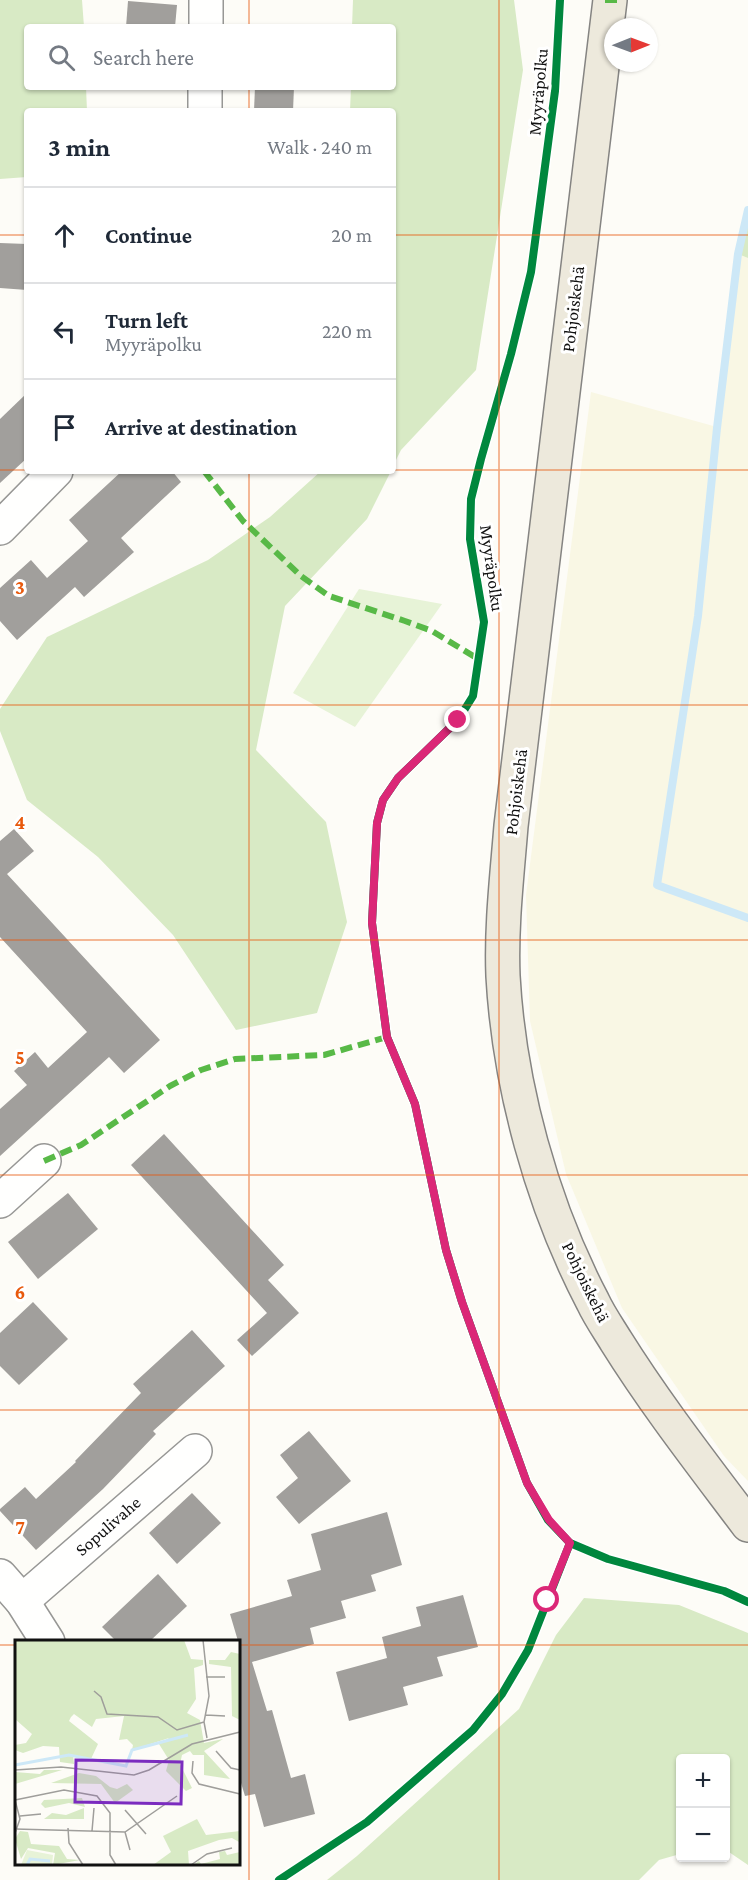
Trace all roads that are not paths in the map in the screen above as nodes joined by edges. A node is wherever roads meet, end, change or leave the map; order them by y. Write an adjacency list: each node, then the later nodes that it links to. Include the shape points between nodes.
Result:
1 (206, 0): 3 (street)
2 (610, 0): 11 (main road, Pohjoiskehä, via 511,826 503,975 510,1043 526,1124 556,1221 593,1302 642,1382)
3 (206, 24)
4 (205, 90): 5 (street)
5 (205, 108)
6 (53, 474): 7 (street)
7 (0, 528)
8 (44, 1161): 9 (street)
9 (0, 1201)
10 (195, 1451): 13 (street, Sopulivahe)
11 (748, 1526)
12 (0, 1576): 13 (street)
13 (22, 1601): 14 (street)
14 (47, 1640)

